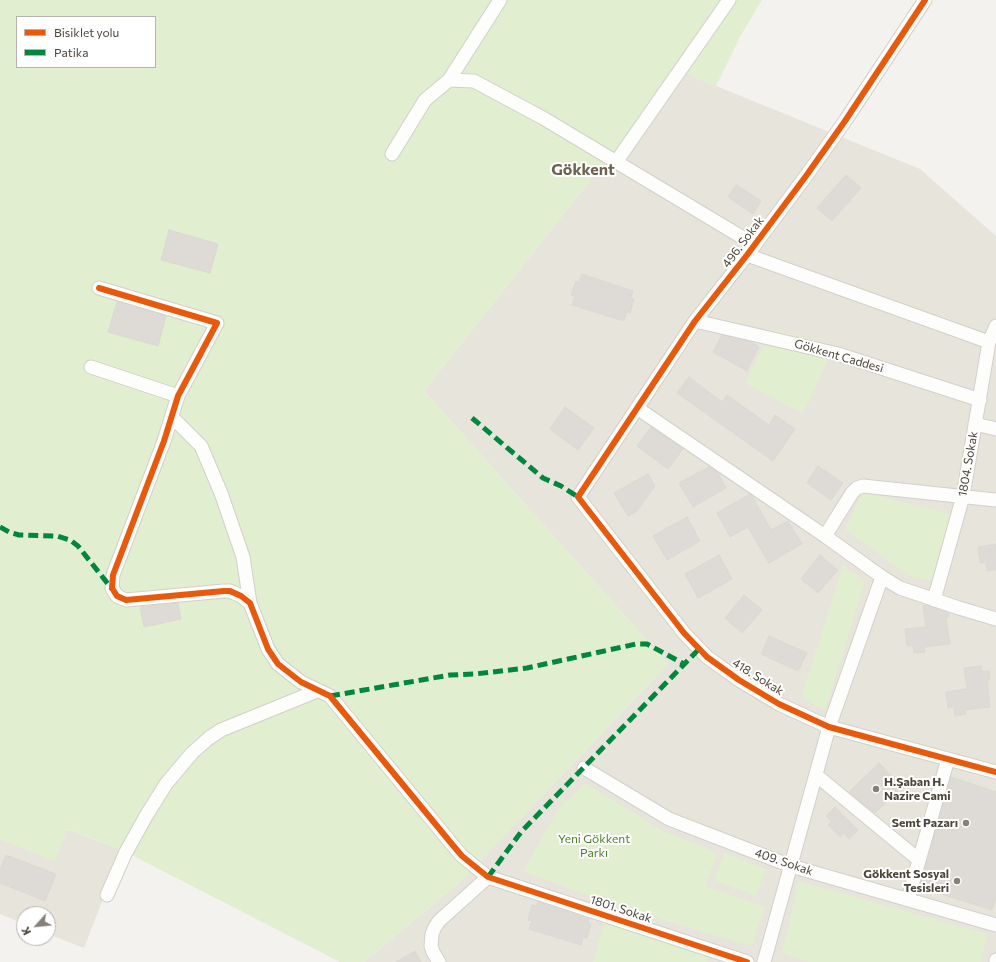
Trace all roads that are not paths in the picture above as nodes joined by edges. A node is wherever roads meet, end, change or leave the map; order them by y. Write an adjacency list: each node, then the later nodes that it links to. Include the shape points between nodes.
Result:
1 (500, 0): 4 (street)
2 (729, 0): 6 (street)
3 (925, 0): 7 (street, 496. Sokak, via 841,127)
4 (449, 80): 5 (street, via 425,100); 6 (street, via 474,81 543,118)
5 (392, 154)
6 (616, 162): 7 (street)
7 (751, 250): 9 (street, 496. Sokak); 11 (street)
8 (100, 288): 13 (street, via 217,323)
9 (695, 321): 14 (street, Gökkent Caddesi, via 838,354); 15 (street, 496. Sokak)
10 (996, 326): 11 (street, 1804. Sokak)
11 (989, 342): 14 (street, 1804. Sokak)
12 (91, 367): 13 (street)
13 (178, 396): 16 (street)
14 (980, 400): 17 (street, 1804. Sokak)
15 (637, 408): 20 (street, 496. Sokak); 22 (street)
16 (172, 417): 25 (street, via 201,446 221,493 243,557); 25 (street, via 113,575 112,588 117,596 126,600 224,591 236,593)
17 (975, 424): 18 (street); 19 (street, 1804. Sokak)
18 (996, 429)
19 (963, 496): 21 (street); 22 (street, via 863,486 852,493); 24 (street, 1804. Sokak)
20 (578, 497): 28 (street, 418. Sokak, via 684,633 707,657 755,690)
21 (996, 500)
22 (826, 536): 23 (street)
23 (882, 577): 24 (street, via 900,588); 28 (street)
24 (934, 600): 26 (street)
25 (250, 604): 27 (street, via 272,657 289,674)
26 (996, 618)
27 (317, 691): 35 (street, via 330,696 462,856); 36 (street, via 221,730 192,753 166,784 146,816 125,854)
28 (829, 727): 29 (street, 418. Sokak); 32 (street)
29 (948, 759): 31 (street, 418. Sokak); 33 (street)
30 (584, 768): 34 (street, 409. Sokak, via 669,819)
31 (996, 772)
32 (816, 775): 33 (street); 34 (street)
33 (919, 860): 37 (street)
34 (791, 866): 37 (street, 409. Sokak); 41 (street)
35 (488, 877): 39 (street, via 435,927 431,946); 40 (street, 1801. Sokak)
36 (107, 895)
37 (908, 900): 38 (street, 409. Sokak)
38 (996, 925)
39 (439, 962)
40 (747, 962)
41 (764, 962)

